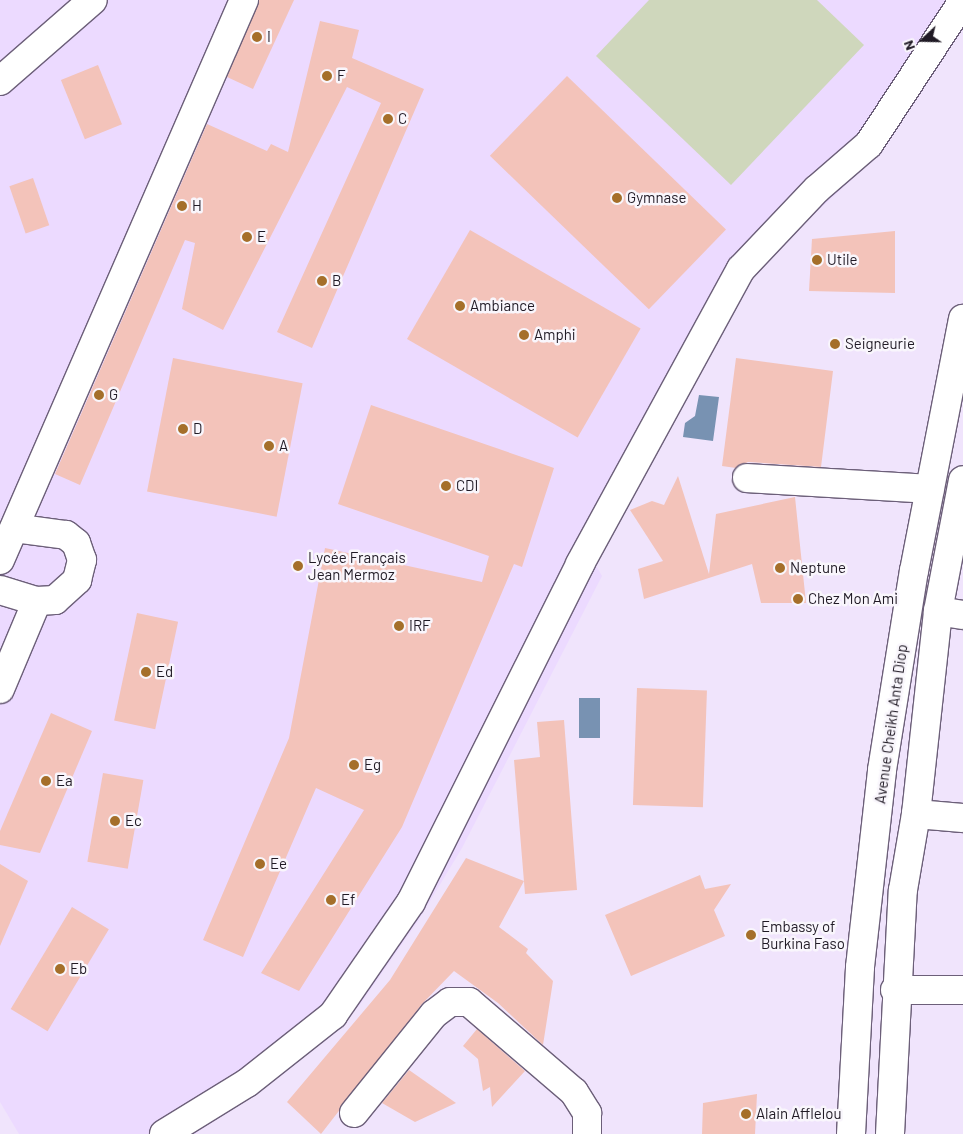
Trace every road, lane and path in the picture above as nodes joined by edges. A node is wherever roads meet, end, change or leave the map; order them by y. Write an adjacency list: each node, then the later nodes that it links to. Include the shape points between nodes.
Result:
1 (244, 0): 9 (street)
2 (963, 1): 20 (street, via 869,144 817,189 740,269 580,564 411,902 332,1015 247,1083)
3 (85, 2): 4 (street)
4 (0, 81)
5 (963, 318): 8 (street, Avenue Cheikh Anta Diop)
6 (747, 478): 8 (street)
7 (963, 480): 13 (street)
8 (930, 489): 22 (street, Avenue Cheikh Anta Diop, via 882,770 860,967)
9 (14, 528): 10 (street); 12 (street, via 66,535 76,543 82,560 77,580 55,600)
10 (0, 560)
11 (0, 590): 12 (street)
12 (37, 601): 14 (street)
13 (951, 613): 15 (street)
14 (0, 689)
15 (916, 814): 16 (street); 17 (street, via 903,890)
16 (963, 818)
17 (894, 990): 18 (street); 23 (street)
18 (963, 990)
19 (354, 1113): 21 (street, via 434,1014 450,1002 469,1002 574,1092 587,1113)
20 (164, 1134)
21 (587, 1134)
22 (851, 1134)
23 (890, 1134)

